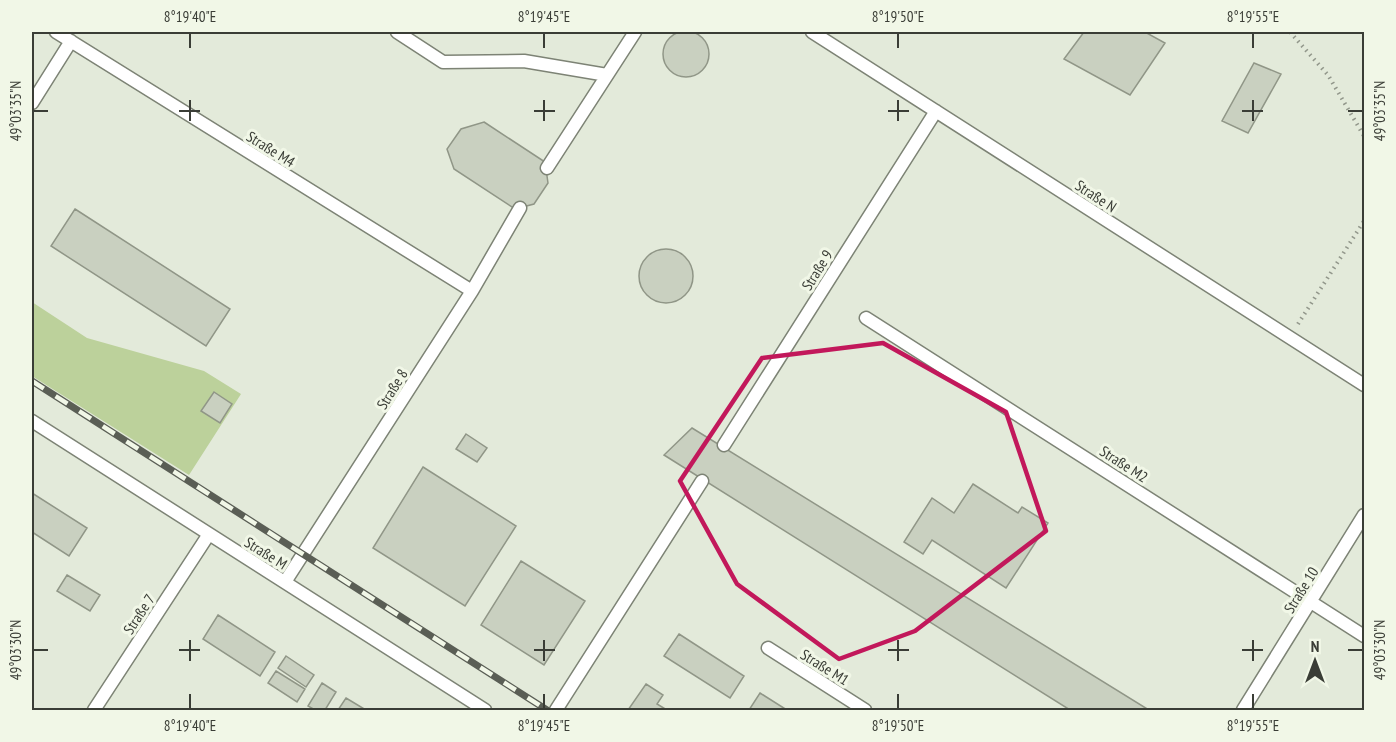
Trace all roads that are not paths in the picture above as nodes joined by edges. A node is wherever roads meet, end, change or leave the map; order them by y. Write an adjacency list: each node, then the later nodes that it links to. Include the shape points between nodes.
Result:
1 (56, 32): 5 (lane, Straße M4)
2 (397, 32): 6 (lane, via 443,62 524,61)
3 (635, 32): 6 (lane)
4 (812, 32): 8 (lane, Straße N)
5 (71, 41): 7 (lane); 11 (lane, Straße M4)
6 (607, 75): 9 (lane)
7 (32, 103)
8 (936, 111): 13 (lane, Straße N); 15 (lane, Straße 9)
9 (547, 168)
10 (520, 208): 11 (lane, Straße 8)
11 (472, 291): 19 (lane, Straße 8)
12 (866, 318): 20 (lane, Straße M2)
13 (1365, 385)
14 (32, 421): 18 (lane, Straße M)
15 (724, 445)
16 (702, 481): 25 (lane)
17 (1365, 515): 20 (lane, Straße 10)
18 (209, 534): 19 (lane, Straße M); 23 (lane, Straße 7)
19 (285, 582): 24 (lane, Straße M)
20 (1312, 603): 21 (lane, Straße M2); 27 (lane, Straße 10)
21 (1365, 636)
22 (768, 648): 26 (lane, Straße M1)
23 (94, 711)
24 (485, 711)
25 (555, 711)
26 (865, 711)
27 (1243, 711)

